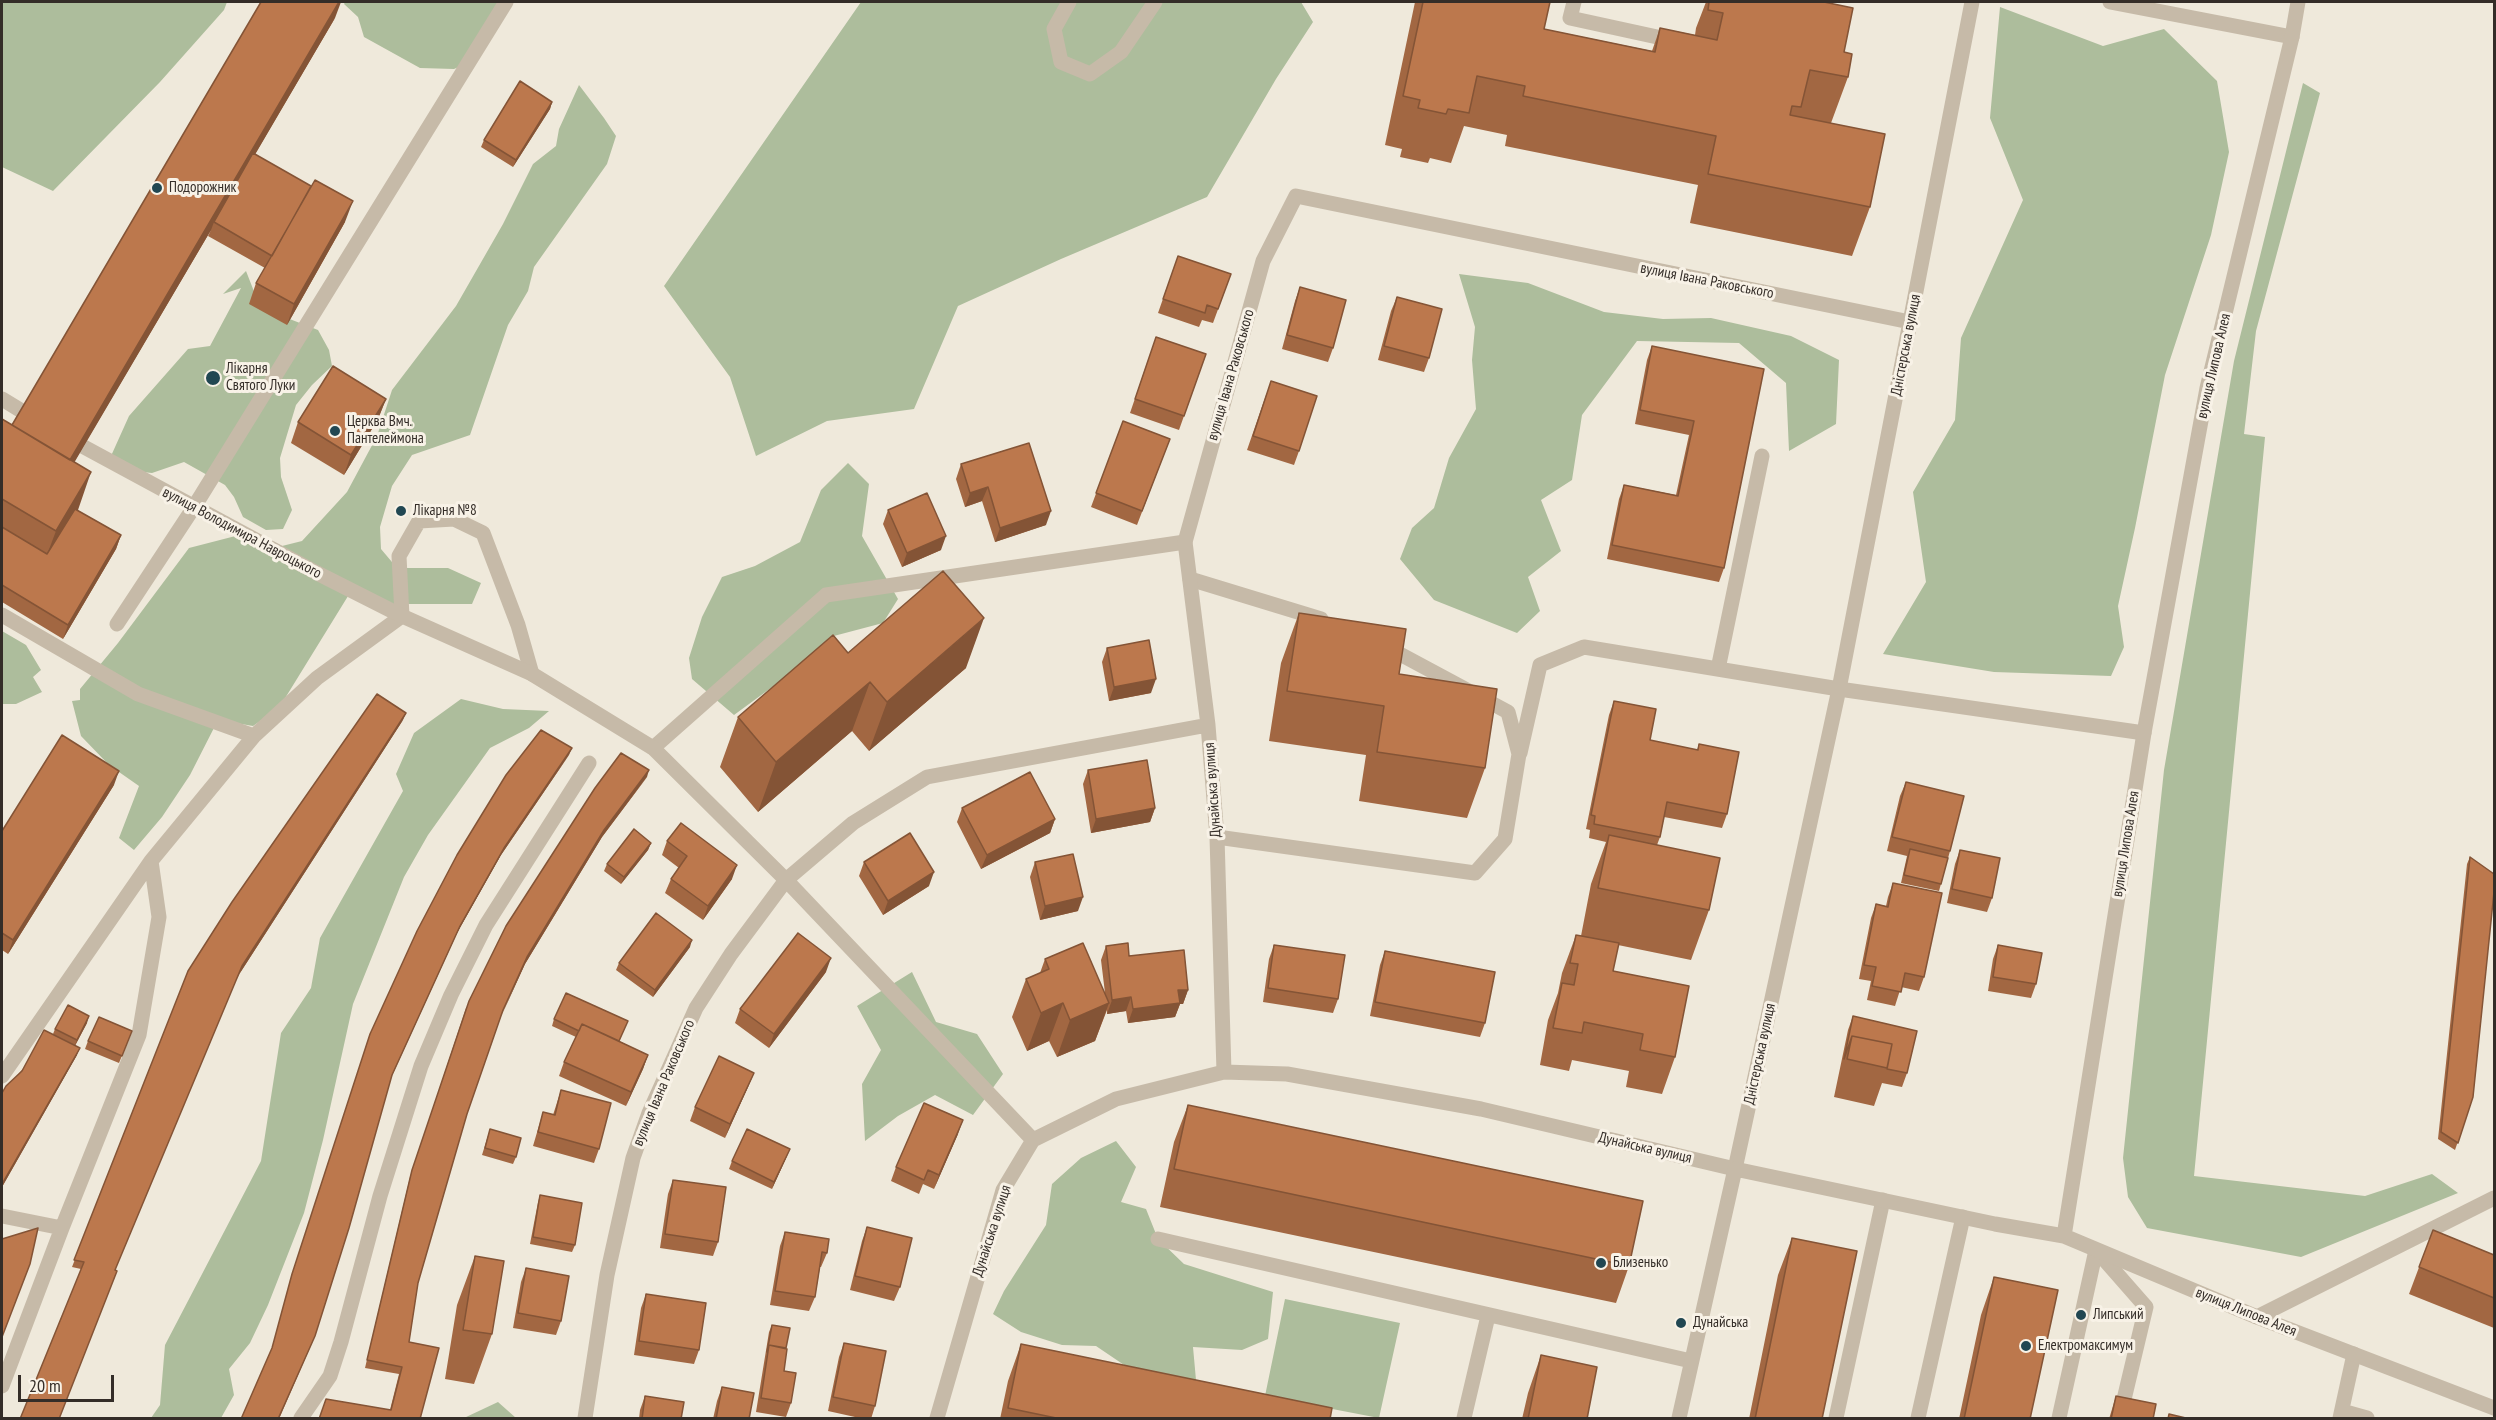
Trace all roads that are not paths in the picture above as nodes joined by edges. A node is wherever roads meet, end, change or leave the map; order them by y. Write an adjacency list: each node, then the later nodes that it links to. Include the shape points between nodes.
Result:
1 (506, 2): 15 (street)
2 (1069, 2): 3 (street, via 1054,29 1061,62 1089,74 1121,52)
3 (1155, 2)
4 (1574, 2): 9 (street, via 1570,18)
5 (1972, 2): 10 (street, Дністерська вулиця)
6 (2110, 2): 8 (street)
7 (2298, 2): 8 (street, вулиця Липова Алея)
8 (2292, 37): 27 (street, вулиця Липова Алея, via 2207,388)
9 (1671, 40)
10 (1910, 322): 16 (street, вулиця Івана Раковського, via 1296,196 1263,261); 25 (street, Дністерська вулиця)
11 (2, 399): 12 (street)
12 (25, 413)
13 (84, 447): 15 (street, вулиця Володимира Навроцького)
14 (1762, 456): 23 (street)
15 (194, 507): 19 (street, вулиця Володимира Навроцького); 21 (street)
16 (1185, 542): 17 (street, вулиця Івана Раковського); 29 (street, via 826,595)
17 (1190, 579): 20 (street); 26 (street, вулиця Івана Раковського)
18 (2, 615): 28 (street, via 138,694)
19 (402, 616): 24 (street); 24 (street, via 399,556 418,521 454,519 483,533); 28 (street, via 317,678)
20 (1334, 623)
21 (117, 624)
22 (1377, 641): 30 (street, via 1508,712)
23 (1718, 669): 25 (street); 30 (street, via 1584,647 1540,665)
24 (532, 674): 29 (street)
25 (1839, 689): 27 (street); 38 (street, Дністерська вулиця)
26 (1208, 725): 32 (street, Дунайська вулиця); 34 (street, вулиця Івана Раковського, via 927,777 853,823)
27 (2144, 733): 44 (street, вулиця Липова Алея)
28 (254, 736): 33 (street)
29 (653, 748): 34 (street)
30 (1519, 754): 32 (street, via 1505,839 1476,873)
31 (589, 763): 55 (street, via 486,925 451,995 418,1077 380,1196 330,1376)
32 (1216, 837): 35 (street, Дунайська вулиця)
33 (151, 861): 36 (street); 43 (street, via 159,917 139,1035)
34 (786, 880): 37 (street); 56 (street, вулиця Івана Раковського, via 696,1008 649,1113 633,1158 607,1275)
35 (1224, 1072): 37 (street, Дунайська вулиця, via 1116,1100); 38 (street, Дунайська вулиця, via 1287,1074 1366,1087 1481,1109)
36 (2, 1076)
37 (1033, 1140): 57 (street, Дунайська вулиця, via 1003,1190)
38 (1735, 1169): 40 (street, Дунайська вулиця); 50 (street, Дністерська вулиця)
39 (2494, 1197): 48 (street)
40 (1883, 1200): 42 (street, Дунайська вулиця); 60 (street)
41 (2, 1216): 43 (street)
42 (1963, 1217): 44 (street, Дунайська вулиця); 61 (street)
43 (62, 1228): 51 (street)
44 (2064, 1236): 46 (street, вулиця Липова Алея)
45 (1158, 1239): 47 (street)
46 (2096, 1250): 48 (street, вулиця Липова Алея); 53 (street, via 2146,1306); 62 (street)
47 (1488, 1316): 50 (street); 58 (street)
48 (2257, 1317): 49 (street, вулиця Липова Алея)
49 (2354, 1354): 52 (street, вулиця Липова Алея); 54 (street)
50 (1691, 1361): 59 (street, Дністерська вулиця)
51 (2, 1386)
52 (2494, 1407)
53 (2121, 1412)
54 (2341, 1415): 63 (street)
55 (301, 1419)
56 (585, 1419)
57 (937, 1419)
58 (1464, 1419)
59 (1679, 1419)
60 (1836, 1419)
61 (1918, 1419)
62 (2059, 1419)
63 (2367, 1419)

